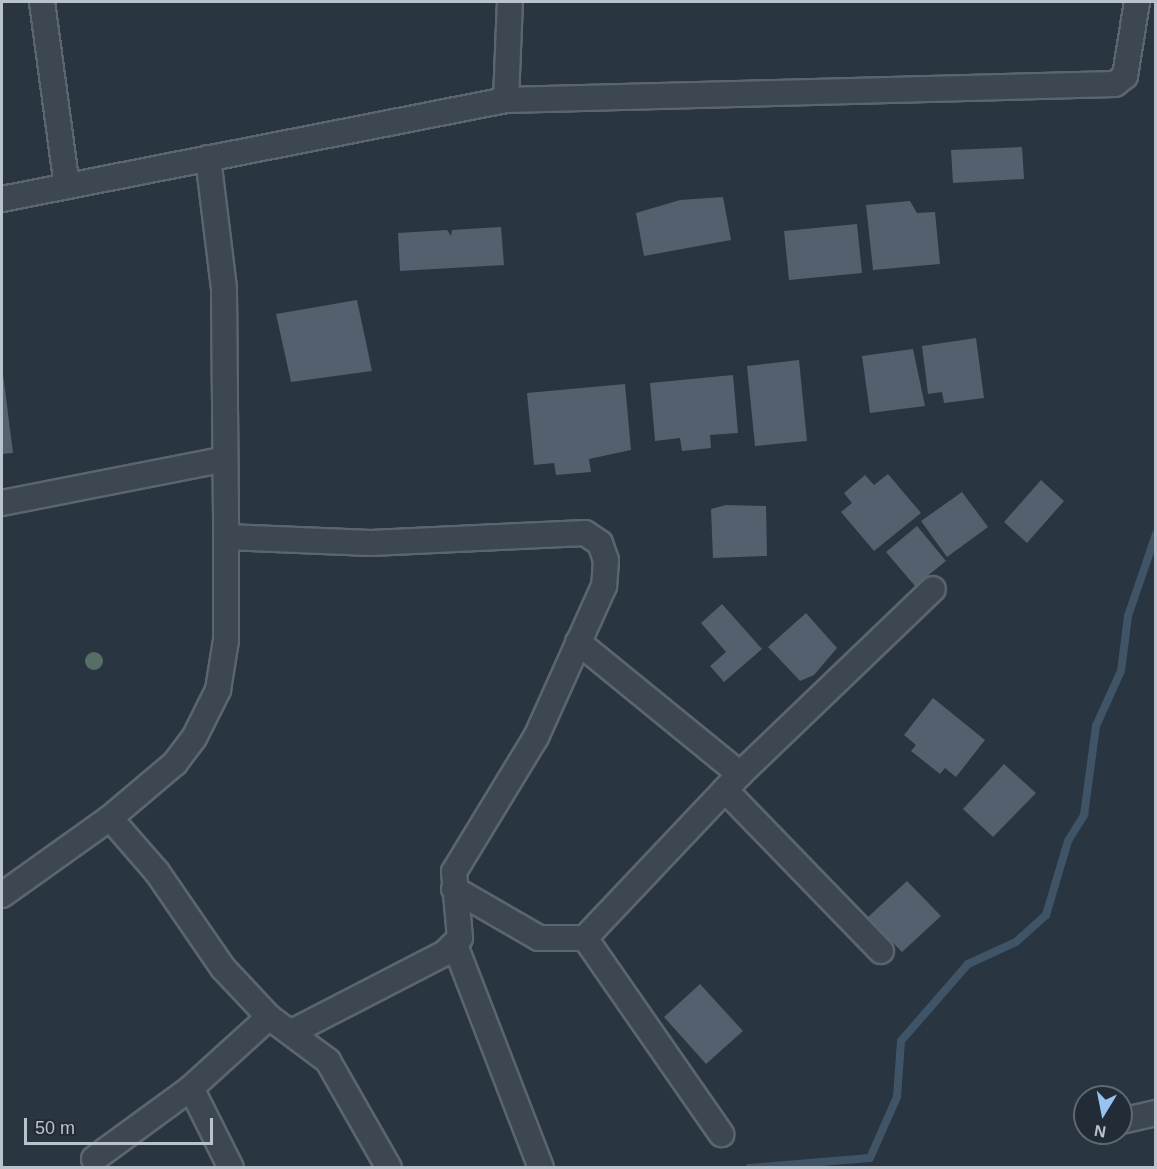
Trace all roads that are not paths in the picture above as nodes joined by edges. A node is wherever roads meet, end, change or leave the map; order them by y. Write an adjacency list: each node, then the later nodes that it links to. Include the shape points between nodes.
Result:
1 (42, 2): 6 (street)
2 (510, 2): 4 (street)
3 (1137, 2): 4 (street, via 1125,76 1115,84)
4 (506, 100): 5 (street)
5 (208, 158): 6 (street); 8 (street, via 224,289)
6 (68, 186): 7 (street)
7 (2, 199)
8 (221, 460): 9 (street); 10 (street)
9 (2, 503)
10 (226, 537): 12 (street, via 371,543 585,533 600,543 606,560 604,586); 14 (street, via 226,640 218,690 175,763)
11 (933, 589): 13 (street)
12 (578, 642): 13 (street); 15 (street, via 536,737 458,865)
13 (732, 782): 17 (street); 19 (street)
14 (110, 818): 16 (street); 20 (street, via 157,872 223,968)
15 (454, 889): 17 (street, via 539,938); 18 (street, via 461,928)
16 (2, 896)
17 (585, 938): 25 (street)
18 (455, 945): 21 (street); 29 (street)
19 (881, 951)
20 (269, 1017): 21 (street); 22 (street)
21 (294, 1031): 28 (street, via 328,1061)
22 (191, 1088): 26 (street); 27 (street)
23 (1155, 1113): 24 (street)
24 (1133, 1118)
25 (721, 1134)
26 (94, 1159)
27 (231, 1167)
28 (389, 1167)
29 (541, 1167)

